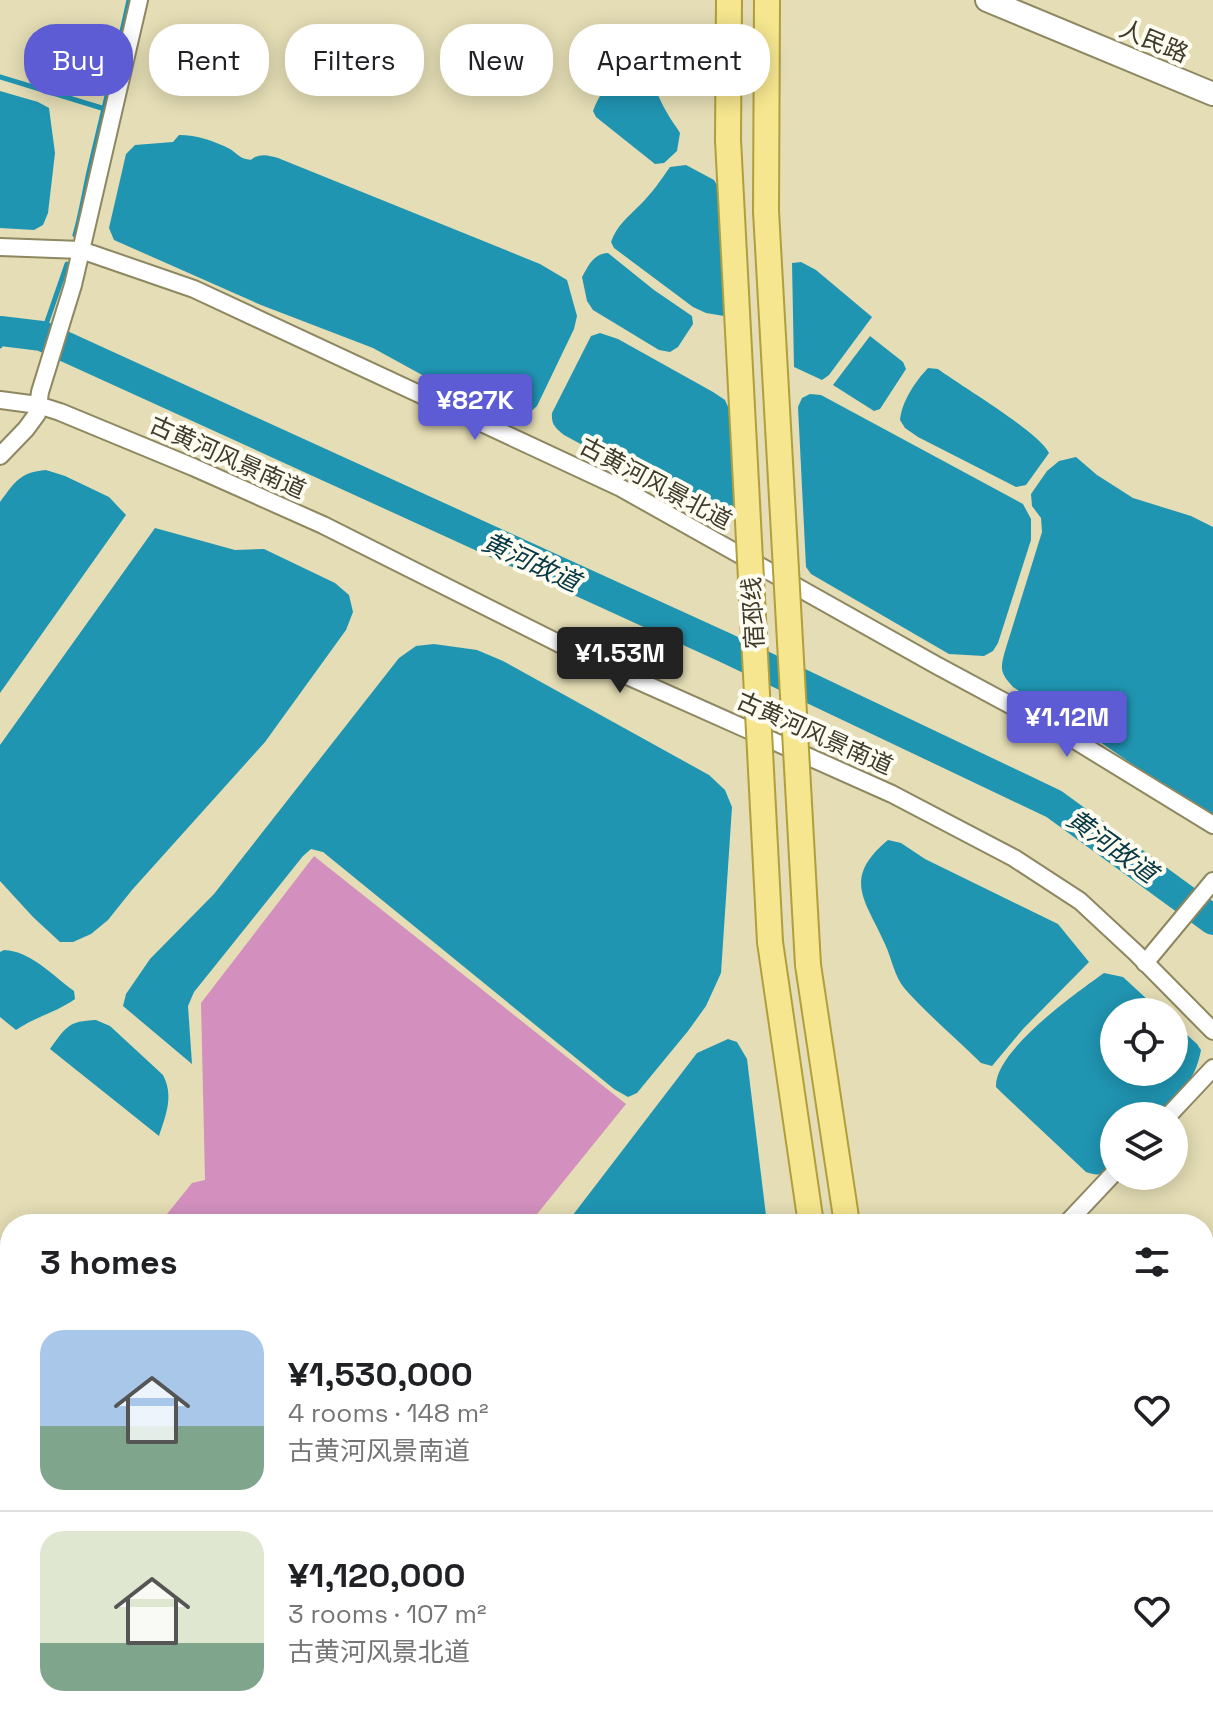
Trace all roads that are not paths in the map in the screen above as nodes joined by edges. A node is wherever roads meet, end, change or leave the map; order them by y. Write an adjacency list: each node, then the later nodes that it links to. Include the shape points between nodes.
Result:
1 (139, 0): 7 (street)
2 (729, 0): 18 (main road, 宿邳线, bridge, via 728,140 770,942)
3 (767, 0): 19 (main road, 宿邳线, bridge, via 766,211 808,965)
4 (987, 0): 5 (street, 人民路)
5 (1213, 94)
6 (0, 247): 7 (street, 古黄河风景北道)
7 (81, 250): 8 (street); 11 (street, 古黄河风景北道, via 194,289 621,488 1068,736)
8 (39, 398): 9 (street, 古黄河风景南道); 10 (street, via 37,414); 13 (street, 古黄河风景南道, via 60,412 309,519 596,662 892,794 1014,858 1080,901)
9 (0, 400)
10 (0, 456)
11 (1213, 825)
12 (1213, 881): 13 (street)
13 (1149, 958): 14 (street, 古黄河风景南道)
14 (1213, 1031)
15 (1213, 1068): 16 (street)
16 (1181, 1102)
17 (1100, 1188): 20 (street)
18 (810, 1214)
19 (845, 1214)
20 (1075, 1214)

